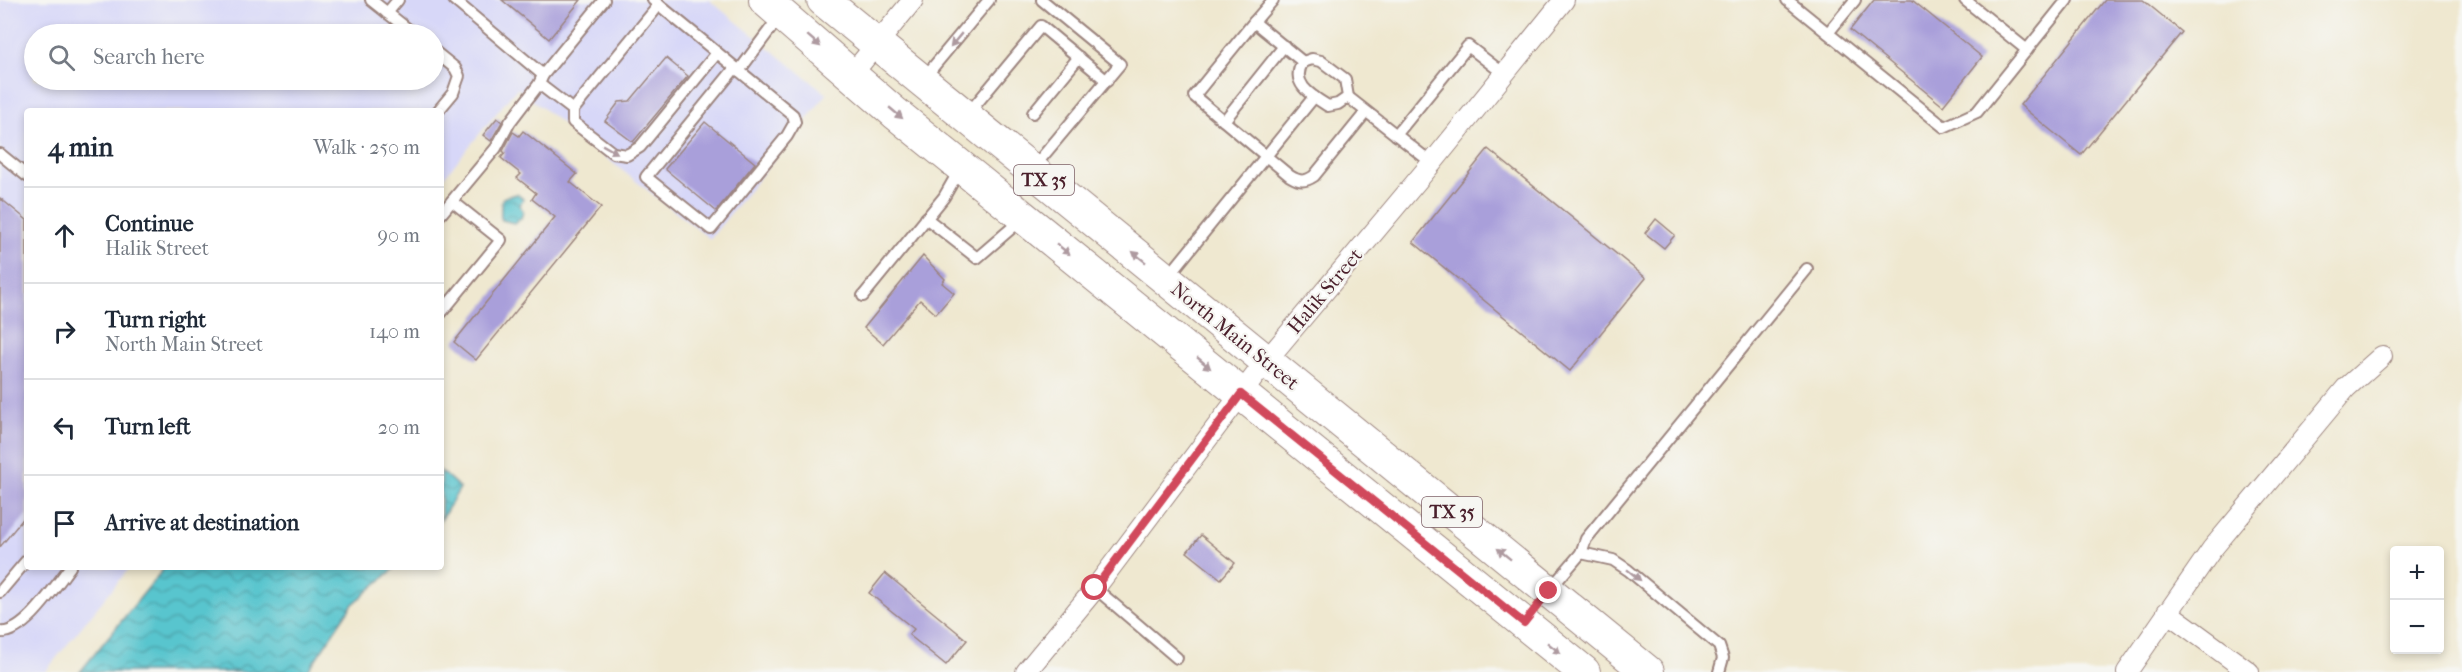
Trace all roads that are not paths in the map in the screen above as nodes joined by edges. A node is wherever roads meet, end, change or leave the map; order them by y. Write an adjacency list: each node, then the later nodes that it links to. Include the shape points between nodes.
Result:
1 (371, 0): 17 (lane)
2 (398, 0): 17 (lane)
3 (454, 0): 31 (lane)
4 (604, 0): 31 (lane)
5 (823, 0): 21 (main road, North Main Street / TX 35)
6 (912, 0): 21 (street)
7 (989, 0): 32 (lane, one-way to 32)
8 (1042, 0): 33 (lane, via 1120,64)
9 (1273, 0): 18 (lane)
10 (1564, 0): 30 (street, Halik Street)
11 (1787, 0): 20 (lane)
12 (1855, 0): 20 (lane)
13 (1965, 0): 23 (lane)
14 (2067, 0): 23 (lane)
15 (656, 3): 24 (lane); 37 (lane)
16 (773, 7): 28 (lane); 29 (main road, North Main Street / TX 35, one-way to 29)
17 (387, 13): 19 (lane)
18 (1254, 22): 22 (lane); 41 (lane, via 1194,96)
19 (401, 24)
20 (1828, 33): 23 (lane, via 1944,127 1977,112)
21 (876, 44): 29 (street); 32 (main road, North Main Street / TX 35)
22 (1284, 46): 27 (lane); 41 (lane)
23 (2027, 50)
24 (717, 53): 28 (lane); 37 (lane, one-way to 24, via 573,122 613,153 627,155 640,147)
25 (1078, 57): 33 (lane); 39 (lane); 40 (lane, via 1041,26)
26 (444, 59): 36 (lane, via 459,76 453,93)
27 (1302, 62): 34 (lane, via 1298,76 1301,86); 35 (lane, via 1321,61 1345,79)
28 (737, 69): 28 (lane, via 646,177 711,229 795,122 793,115)
29 (852, 74): 46 (main road, North Main Street / TX 35, one-way to 46)
30 (1504, 74): 42 (lane, via 1468,46); 45 (street, Halik Street)
31 (541, 79): 37 (lane); 49 (lane, via 496,148)
32 (922, 81): 40 (main road, North Main Street / TX 35)
33 (1107, 81): 47 (lane)
34 (1314, 97): 35 (lane, via 1328,106); 44 (lane)
35 (1348, 97): 38 (lane)
36 (440, 108)
37 (573, 110)
38 (1366, 112): 42 (lane); 44 (lane, via 1306,181 1298,181)
39 (1033, 113)
40 (966, 116): 47 (main road, North Main Street / TX 35)
41 (1224, 121): 44 (lane)
42 (1396, 135): 45 (lane)
43 (0, 154): 48 (lane)
44 (1266, 156): 54 (lane)
45 (1432, 164): 58 (street, Halik Street)
46 (962, 166): 51 (lane); 52 (main road, North Main Street / TX 35)
47 (1031, 170): 54 (main road, North Main Street / TX 35, one-way to 47)
48 (24, 174)
49 (452, 201): 50 (lane); 56 (lane, via 501,240)
50 (444, 210)
51 (926, 218): 52 (lane, via 977,258); 55 (lane)
52 (1024, 218): 59 (main road, North Main Street / TX 35, one-way to 59)
53 (1807, 269): 60 (lane, via 1586,539)
54 (1166, 279): 58 (main road, North Main Street / TX 35)
55 (863, 296)
56 (444, 309)
57 (2382, 356): 66 (street, via 2346,388 2212,549)
58 (1266, 361): 59 (street, Halik Street); 64 (main road, North Main Street / TX 35, one-way to 58)
59 (1241, 394): 63 (street, Halik Street); 67 (main road, North Main Street / TX 35)
60 (1581, 553): 64 (lane); 73 (lane, one-way to 73, via 1613,560 1628,570 1719,646 1723,658)
61 (24, 564): 65 (lane)
62 (68, 570): 68 (lane, via 25,622 15,630)
63 (1095, 588): 69 (lane); 70 (street, Halik Street)
64 (1549, 591): 67 (main road); 72 (main road, North Main Street / TX 35)
65 (0, 592)
66 (2167, 612): 74 (street); 75 (street)
67 (1524, 623): 71 (main road, North Main Street / TX 35, one-way to 71)
68 (0, 632)
69 (1177, 658)
70 (1026, 672)
71 (1584, 672)
72 (1648, 672)
73 (1719, 672)
74 (2127, 672)
75 (2249, 672)

